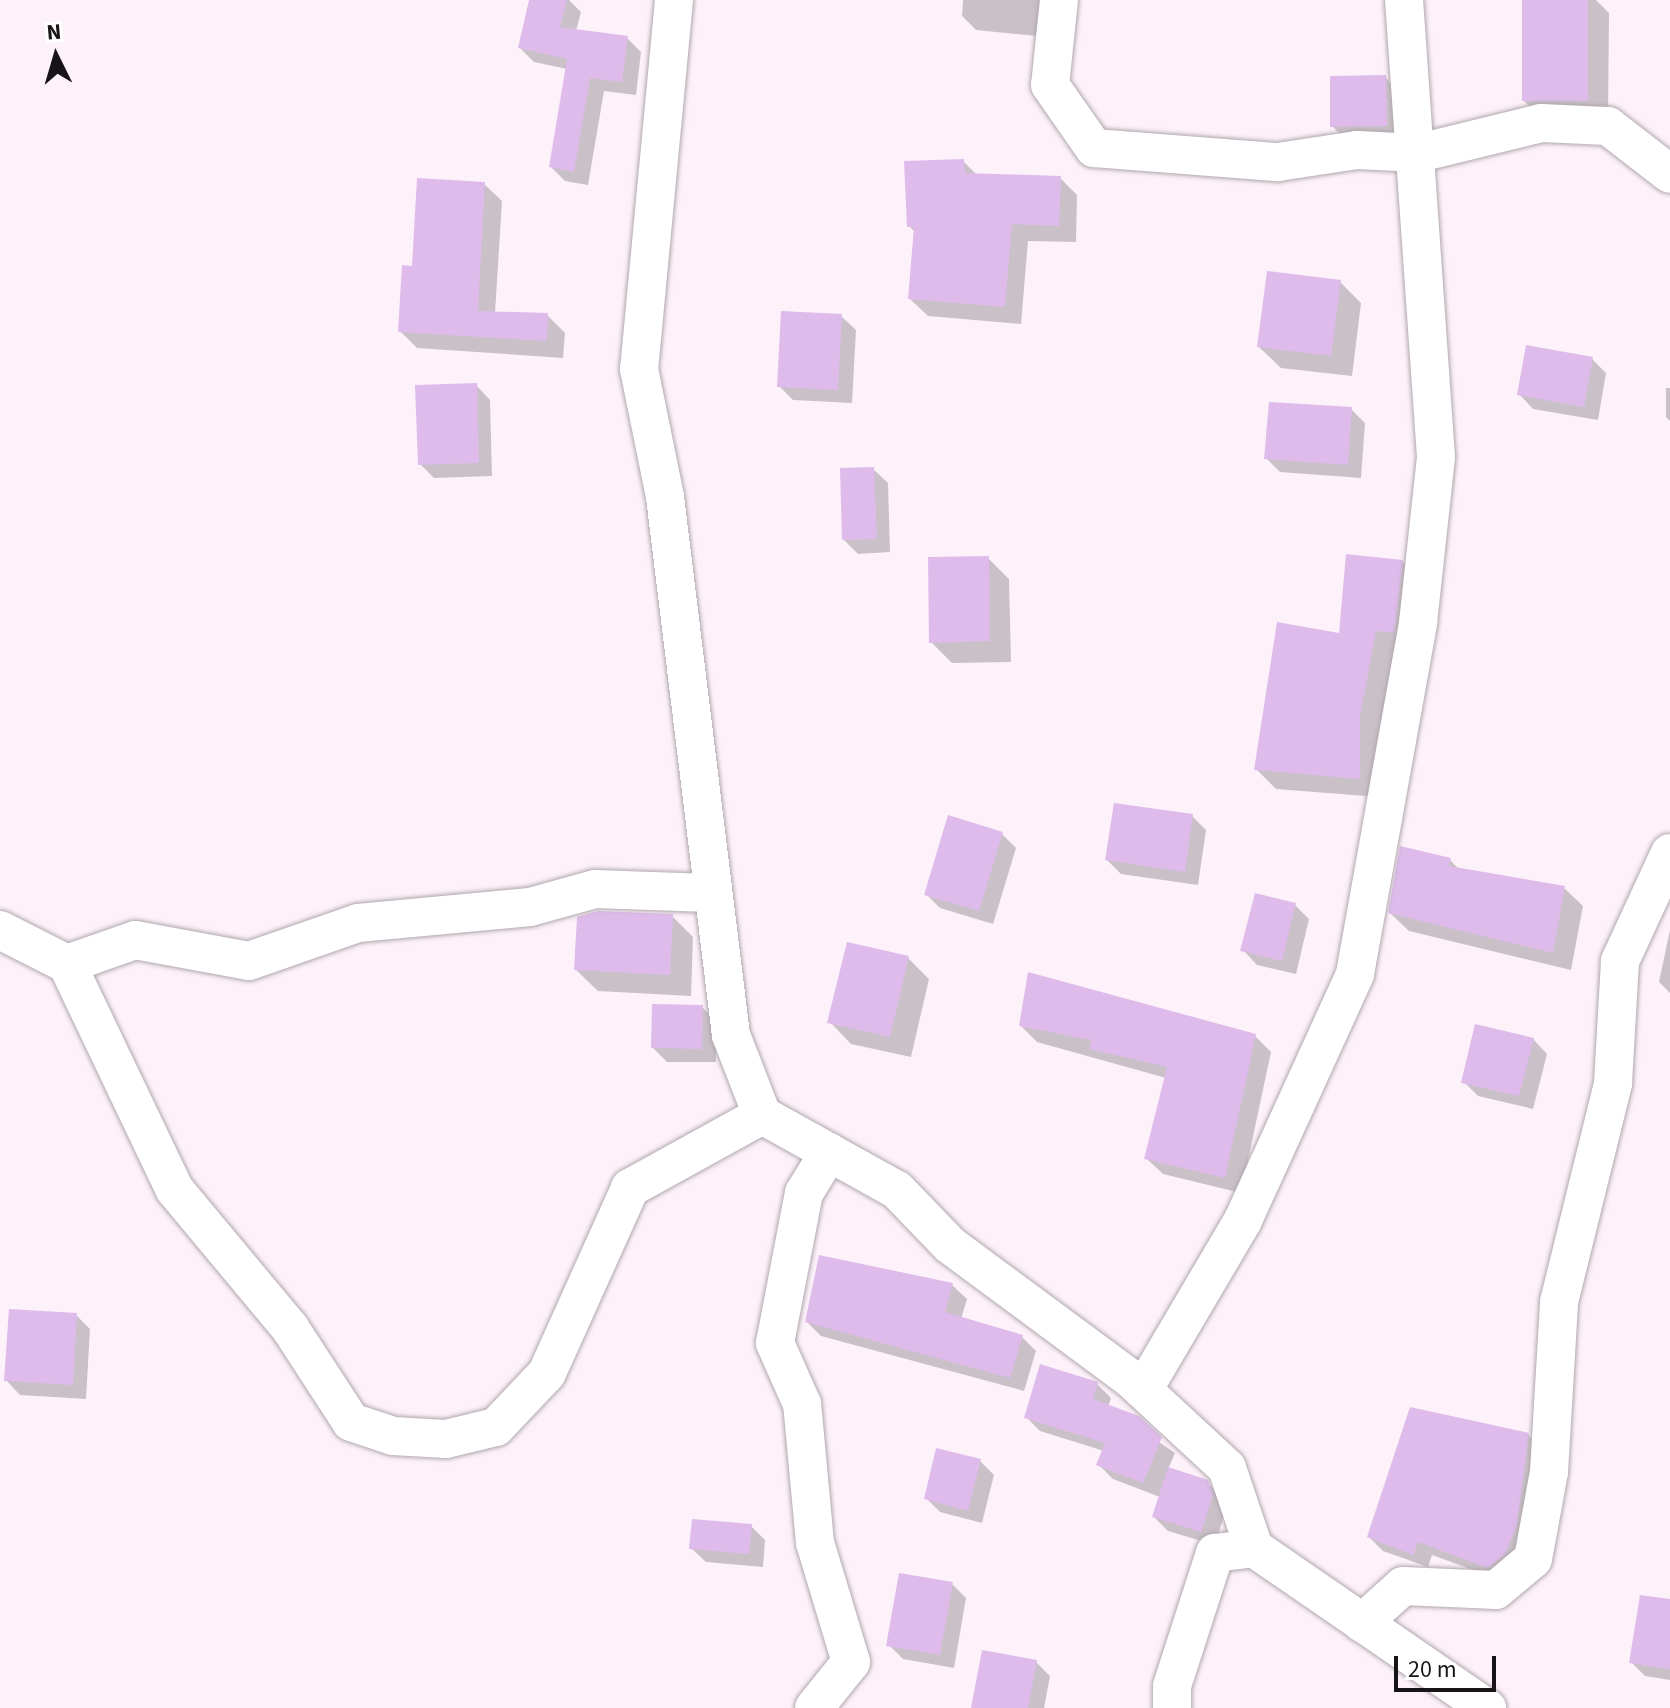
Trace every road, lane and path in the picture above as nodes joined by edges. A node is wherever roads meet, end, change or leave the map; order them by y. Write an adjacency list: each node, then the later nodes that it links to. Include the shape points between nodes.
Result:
1 (674, 0): 7 (street, via 639,369 665,497)
2 (1059, 0): 4 (street, via 1050,85 1094,148 1278,162 1357,150)
3 (1404, 0): 4 (street)
4 (1419, 153): 5 (street, via 1541,123 1608,126); 12 (street, via 1436,457 1418,623 1355,974 1243,1220)
5 (1670, 174)
6 (1667, 865): 14 (street, via 1620,961 1613,1083 1559,1302 1549,1472 1533,1559 1496,1590 1403,1586)
7 (709, 893): 9 (street, via 595,889 530,907 358,923 249,961 135,940); 10 (street, via 731,1035)
8 (0, 930): 9 (street)
9 (67, 964): 10 (street, via 175,1190 290,1328 351,1422 393,1436 446,1439 496,1427 547,1373 630,1188)
10 (762, 1115): 11 (street)
11 (829, 1152): 12 (street, via 897,1190 950,1245); 15 (street, via 804,1193 775,1343 802,1404 815,1543 851,1662)
12 (1143, 1390): 13 (street, via 1227,1468)
13 (1254, 1548): 14 (street); 16 (street, via 1215,1553 1172,1686)
14 (1362, 1623): 17 (street)
15 (814, 1708)
16 (1172, 1708)
17 (1487, 1708)

